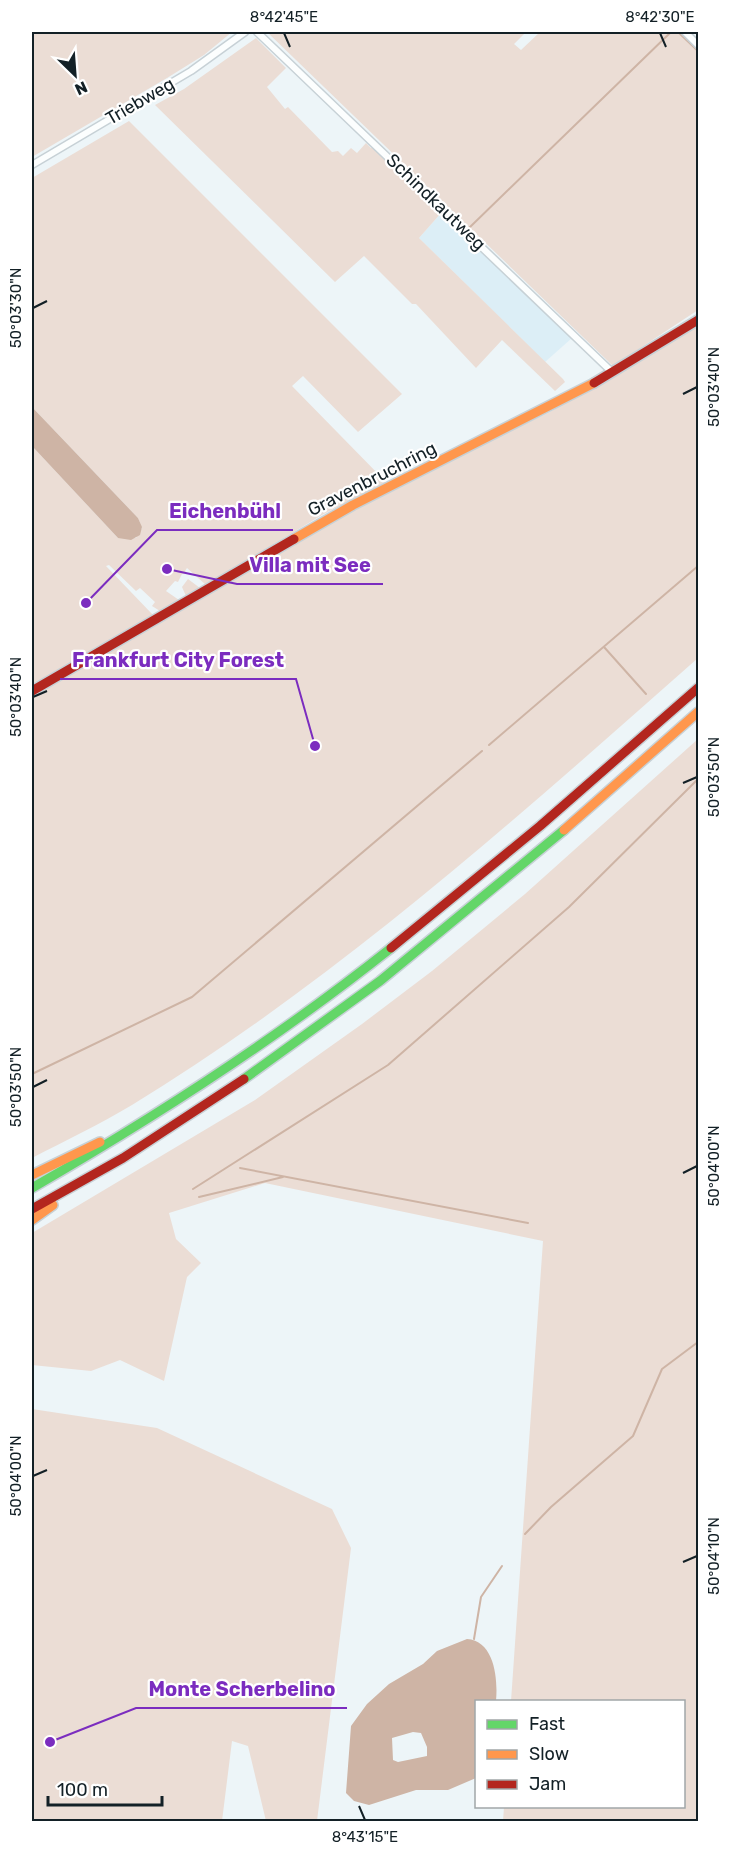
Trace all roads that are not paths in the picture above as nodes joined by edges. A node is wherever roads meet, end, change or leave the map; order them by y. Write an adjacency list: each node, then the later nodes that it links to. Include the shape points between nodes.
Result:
1 (245, 32): 5 (street, Triebweg, via 191,71)
2 (257, 32): 7 (street, Schindkautweg)
3 (685, 32): 4 (street)
4 (699, 45)
5 (32, 165)
6 (699, 320): 7 (main road, Gravenbruchring)
7 (613, 373): 9 (main road, Gravenbruchring, via 352,505)
8 (699, 688): 11 (main road, via 548,822 390,951 265,1043)
9 (32, 691)
10 (699, 712): 13 (main road, via 537,856 354,1001 229,1092)
11 (137, 1127): 12 (main road); 14 (main road)
12 (32, 1175)
13 (96, 1175): 15 (main road); 16 (main road)
14 (32, 1188)
15 (32, 1209)
16 (32, 1220)

